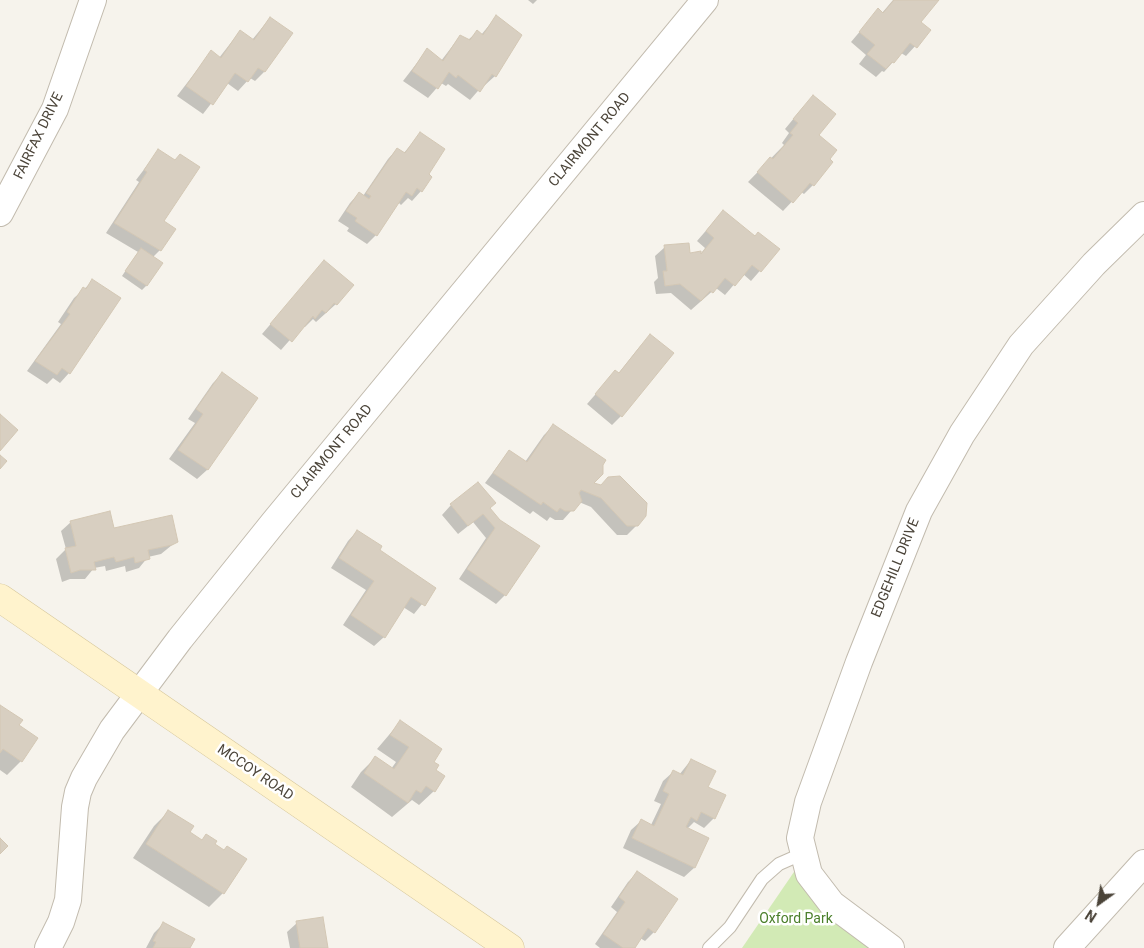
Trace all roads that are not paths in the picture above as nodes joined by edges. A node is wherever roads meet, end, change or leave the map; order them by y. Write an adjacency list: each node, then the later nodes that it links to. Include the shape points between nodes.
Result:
1 (93, 0): 3 (street, FAIRFAX DRIVE, via 56,109)
2 (705, 0): 6 (street, CLAIRMONT ROAD, via 274,522)
3 (0, 213)
4 (1144, 214): 7 (street, EDGEHILL DRIVE, via 1094,264 1022,345 962,434 919,511 808,802 800,838)
5 (0, 598): 6 (main road, MCCOY ROAD)
6 (138, 693): 9 (street, CLAIRMONT ROAD, via 112,730 78,792 68,900); 10 (main road, MCCOY ROAD)
7 (804, 854): 11 (lane, via 779,864 762,879 730,928); 12 (street, EDGEHILL DRIVE, via 809,874 832,904)
8 (1144, 863): 13 (street)
9 (48, 948)
10 (510, 948)
11 (709, 948)
12 (892, 948)
13 (1067, 948)

